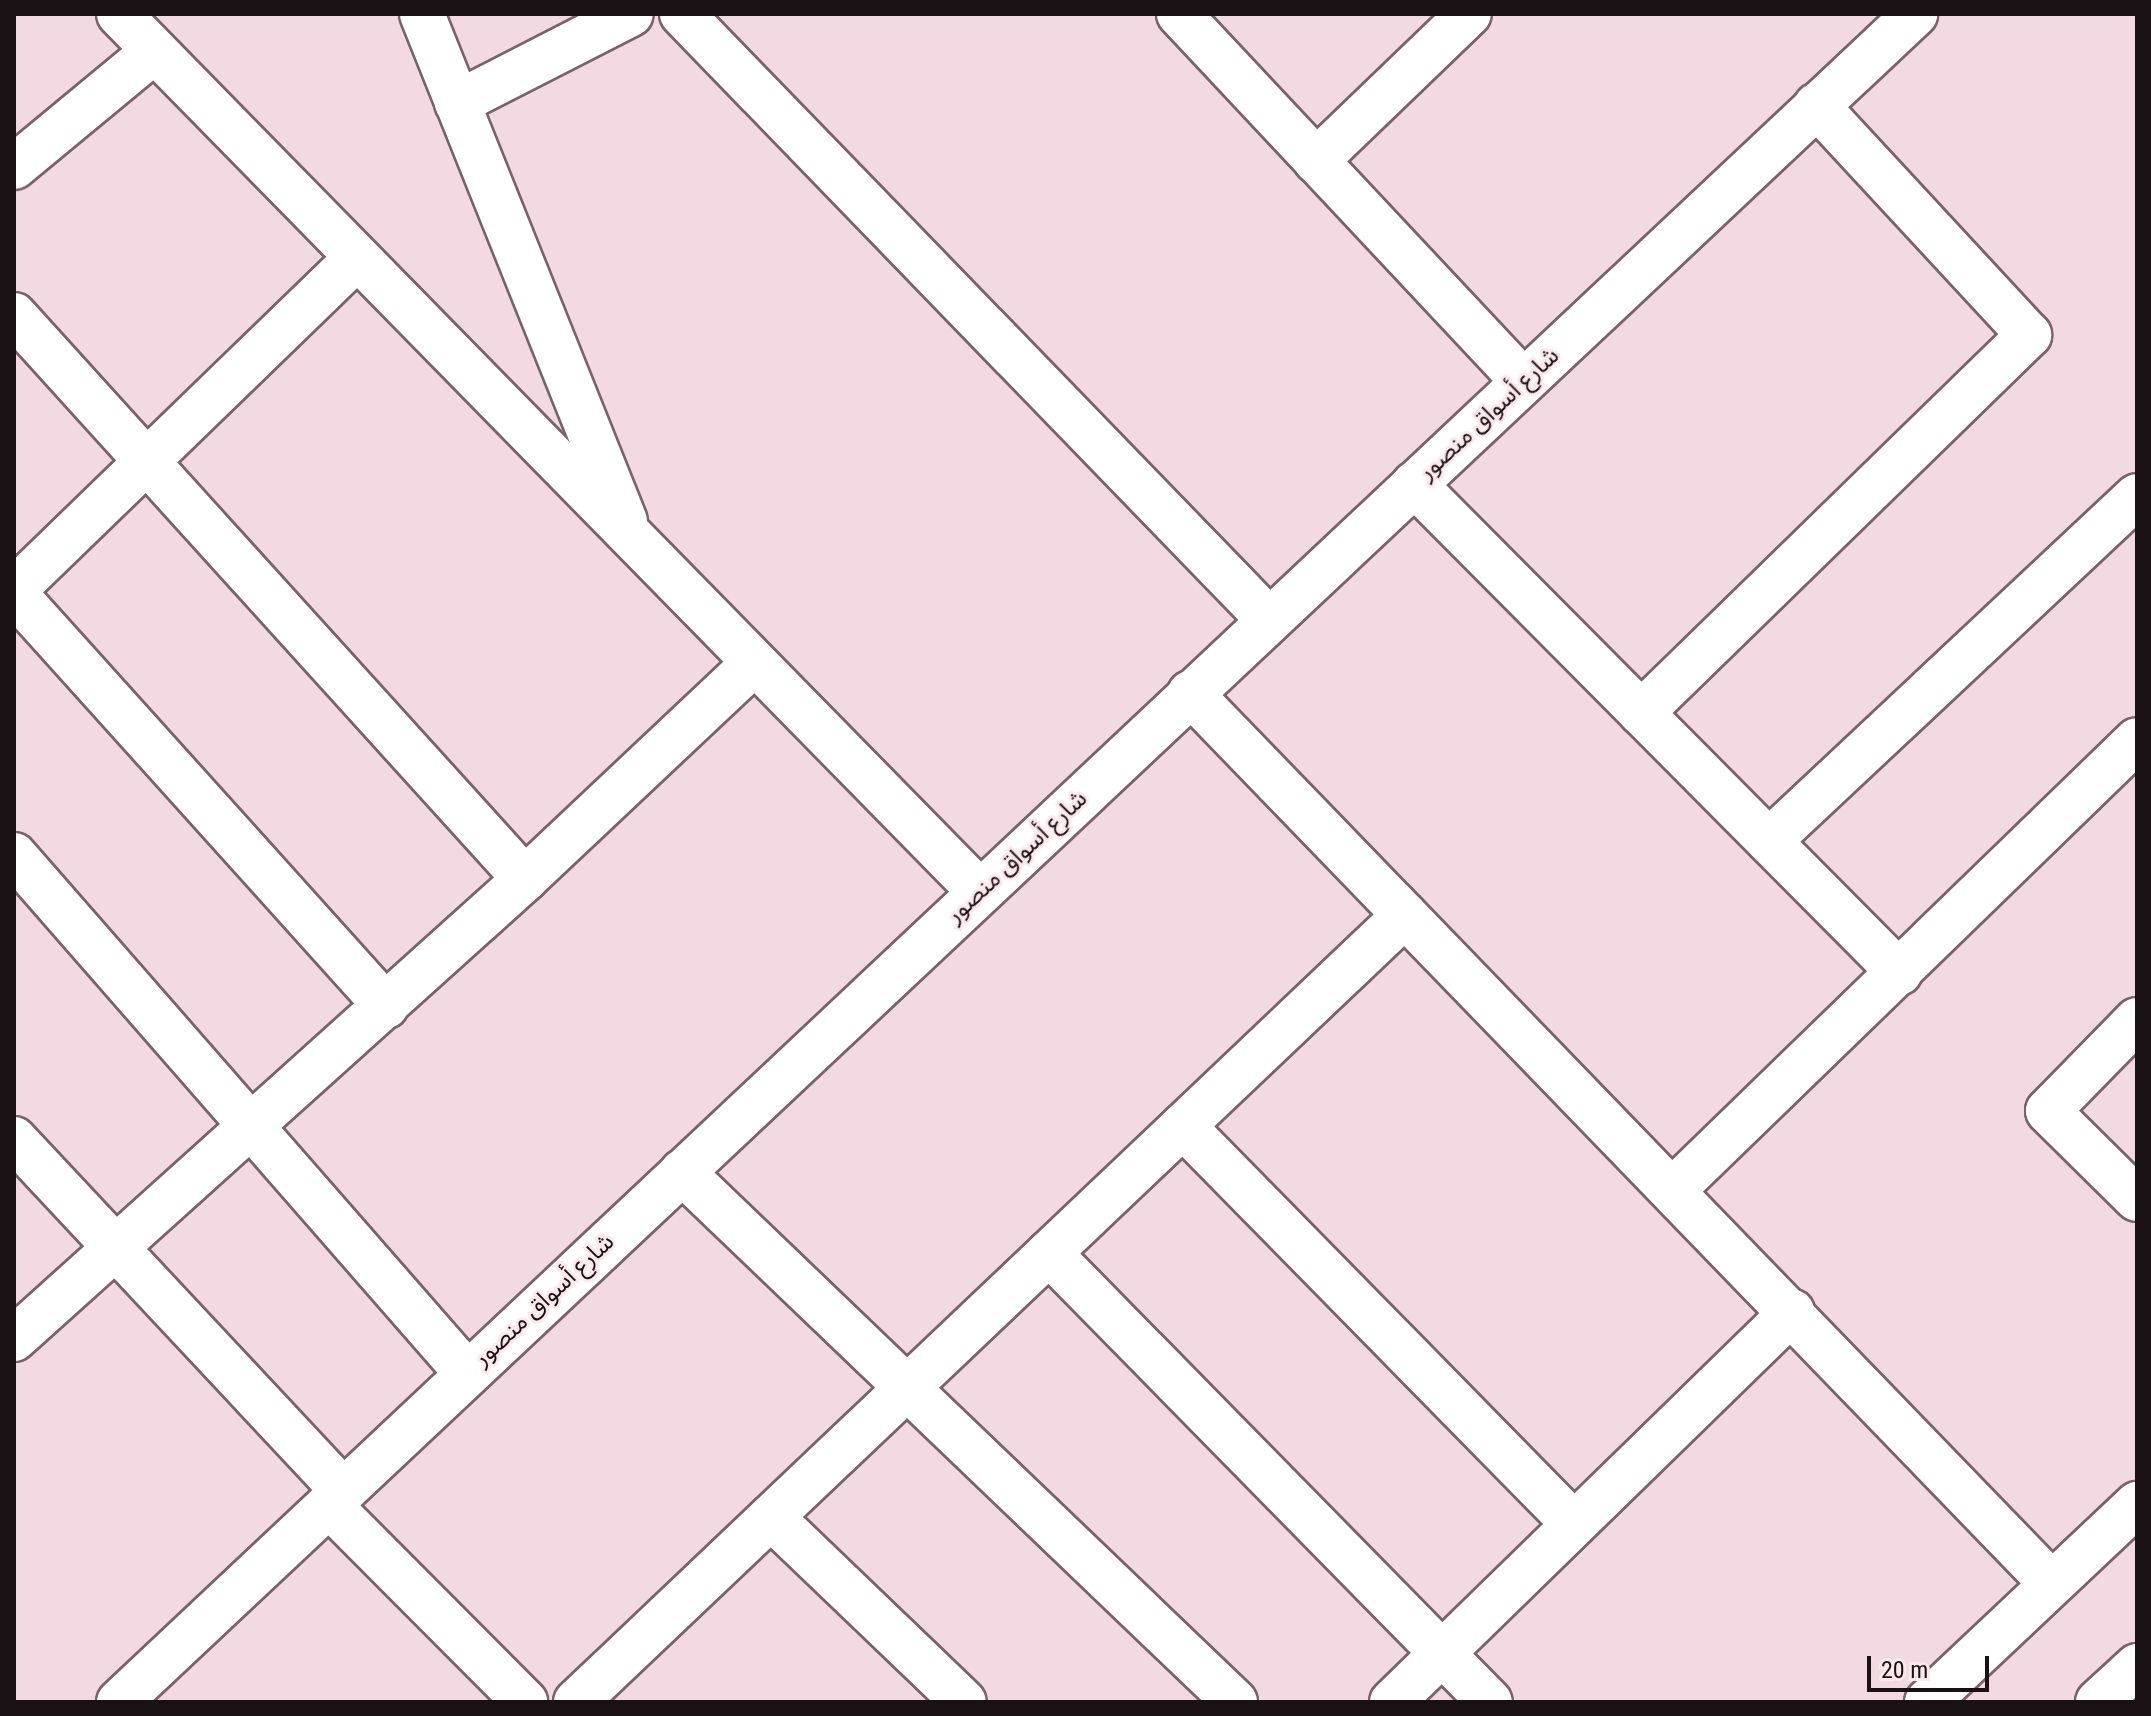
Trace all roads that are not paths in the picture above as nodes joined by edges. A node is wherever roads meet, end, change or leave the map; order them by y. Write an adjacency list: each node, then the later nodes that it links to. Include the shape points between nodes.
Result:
1 (119, 14): 8 (street)
2 (422, 14): 9 (street)
3 (631, 14): 9 (street)
4 (682, 14): 21 (street)
5 (1179, 14): 11 (street)
6 (1469, 14): 11 (street)
7 (1915, 14): 10 (street, شارع أسواق منصور)
8 (154, 51): 12 (street); 13 (street)
9 (457, 103): 19 (street)
10 (1816, 105): 15 (street, شارع أسواق منصور); 24 (street, via 2029,335)
11 (1316, 161): 15 (street)
12 (14, 167)
13 (357, 258): 16 (street); 19 (street)
14 (14, 315): 16 (street)
15 (1524, 382): 17 (street, شارع أسواق منصور)
16 (147, 462): 20 (street); 28 (street)
17 (1414, 484): 21 (street, شارع أسواق منصور); 24 (street)
18 (2137, 496): 26 (street)
19 (633, 539): 22 (street)
20 (14, 591): 32 (street)
21 (1269, 620): 23 (street, شارع أسواق منصور)
22 (754, 663): 28 (street); 29 (street)
23 (1190, 693): 29 (street, شارع أسواق منصور); 30 (street)
24 (1641, 713): 26 (street)
25 (2137, 740): 31 (street)
26 (1769, 841): 31 (street)
27 (20, 874): 34 (street)
28 (525, 879): 32 (street)
29 (980, 892): 37 (street, شارع أسواق منصور)
30 (1405, 915): 35 (street); 38 (street)
31 (1900, 973): 38 (street)
32 (386, 1006): 34 (street)
33 (2137, 1020): 39 (street, via 2048,1111)
34 (252, 1125): 40 (street); 44 (street)
35 (1183, 1126): 41 (street); 49 (street)
36 (14, 1139): 40 (street)
37 (682, 1172): 44 (street, شارع أسواق منصور); 45 (street)
38 (1673, 1190): 42 (street)
39 (2137, 1199)
40 (114, 1245): 43 (street); 46 (street)
41 (1049, 1253): 45 (street); 51 (street)
42 (1792, 1312): 49 (street); 50 (street)
43 (14, 1339)
44 (466, 1372): 46 (street, شارع أسواق منصور)
45 (907, 1388): 48 (street); 57 (street)
46 (336, 1498): 53 (street, شارع أسواق منصور); 54 (street)
47 (2137, 1504): 50 (street)
48 (771, 1517): 55 (street); 56 (street)
49 (1574, 1524): 51 (street)
50 (2050, 1582): 60 (street)
51 (1442, 1653): 58 (street); 59 (street)
52 (2137, 1666): 61 (street)
53 (119, 1702)
54 (525, 1702)
55 (576, 1702)
56 (964, 1702)
57 (1235, 1702)
58 (1392, 1702)
59 (1490, 1702)
60 (1927, 1702)
61 (2098, 1702)

